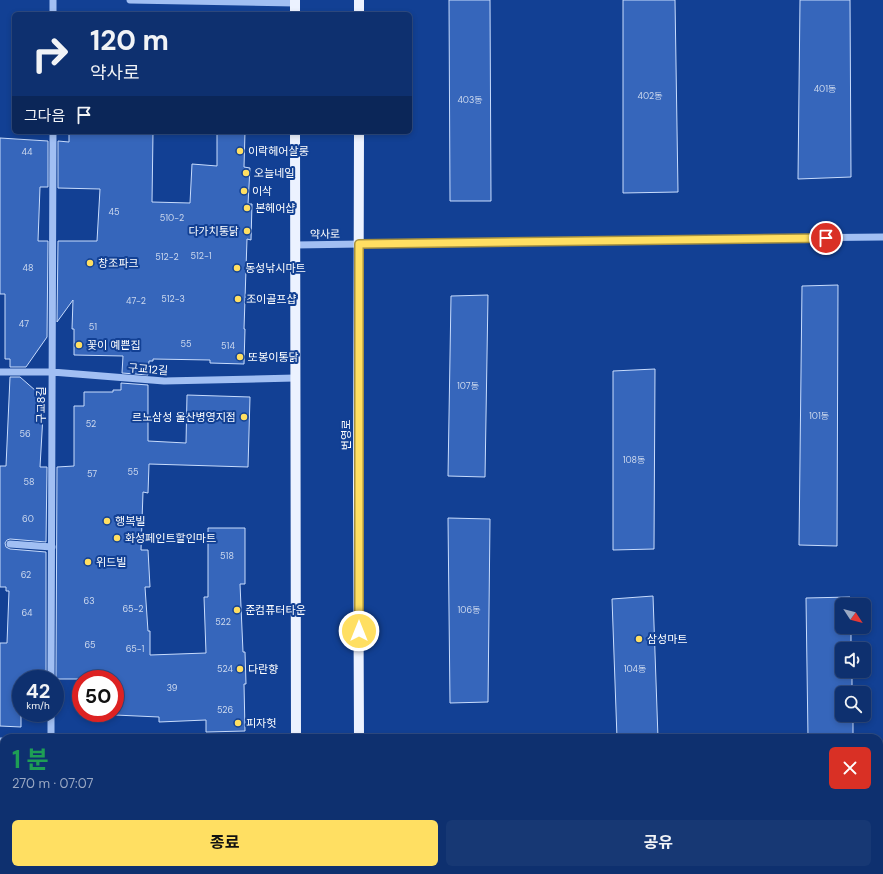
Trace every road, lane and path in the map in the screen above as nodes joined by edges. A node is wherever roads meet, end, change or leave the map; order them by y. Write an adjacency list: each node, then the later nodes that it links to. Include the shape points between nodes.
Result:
1 (53, 0): 5 (street)
2 (130, 0): 4 (street)
3 (359, 0): 6 (main road)
4 (295, 6)
5 (53, 12)
6 (359, 12)
7 (53, 134): 14 (street, 구교8길)
8 (295, 134): 12 (main road)
9 (359, 134): 11 (main road, 번영로)
10 (883, 237): 11 (street, 약사로)
11 (359, 244): 12 (street, 약사로); 22 (main road, 번영로)
12 (295, 245): 15 (main road)
13 (0, 372): 14 (street, 구교12길)
14 (52, 372): 15 (street, 구교12길, via 164,381); 17 (street, 구교8길)
15 (295, 378): 21 (main road)
16 (10, 544): 17 (street)
17 (52, 547): 18 (street, 구교8길)
18 (51, 670)
19 (51, 722): 20 (street)
20 (51, 734)
21 (296, 734)
22 (359, 734)

